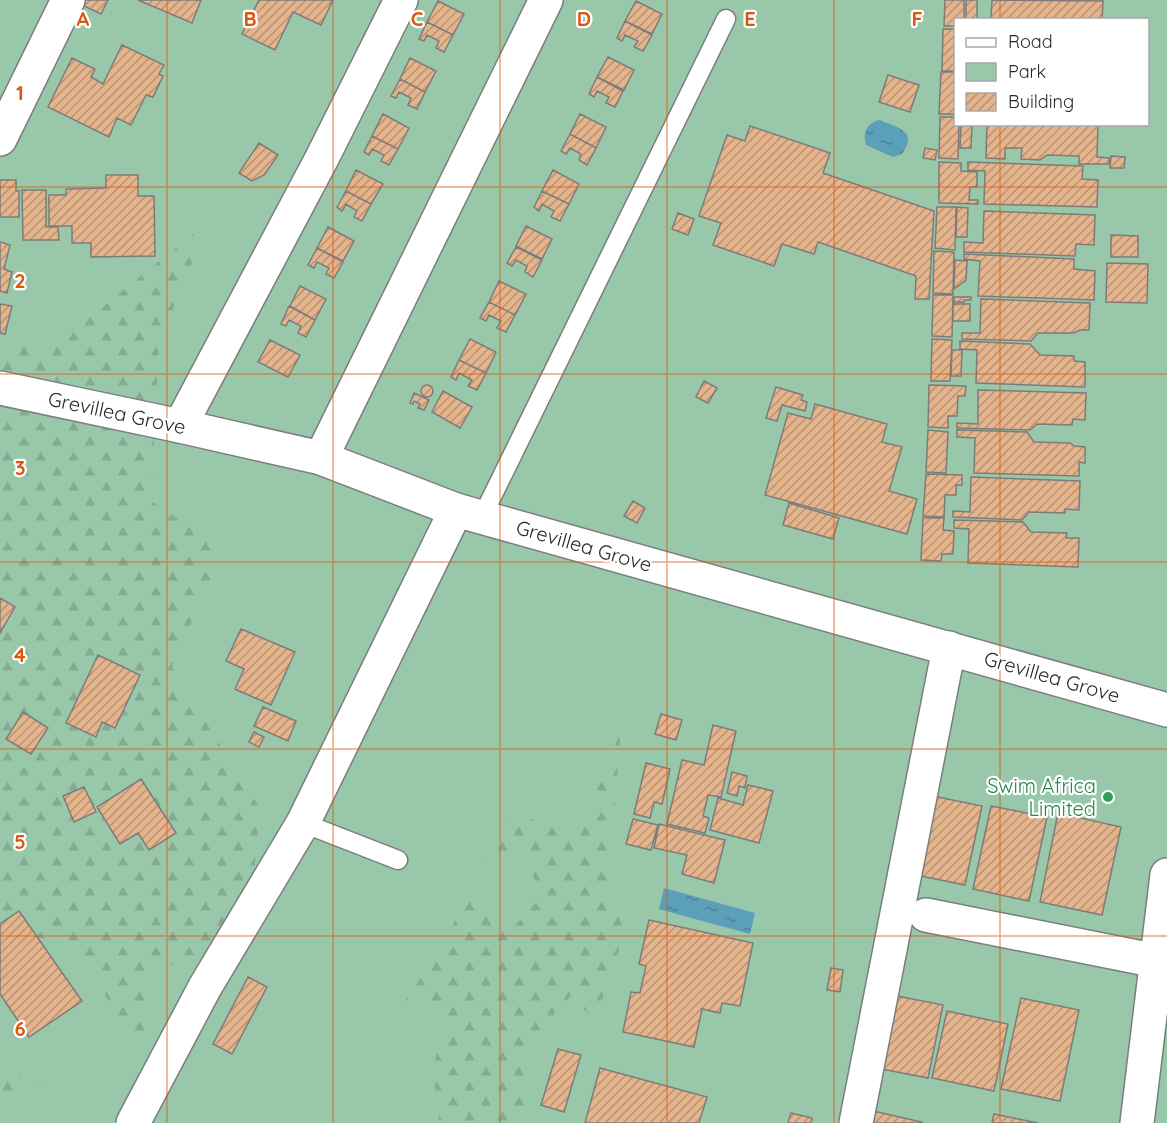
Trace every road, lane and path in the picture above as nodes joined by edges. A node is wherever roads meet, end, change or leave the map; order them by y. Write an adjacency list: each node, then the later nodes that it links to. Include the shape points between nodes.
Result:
1 (68, 0): 5 (street)
2 (401, 0): 7 (street)
3 (546, 0): 8 (street)
4 (726, 19): 9 (lane)
5 (0, 139)
6 (0, 388): 7 (street, Grevillea Grove)
7 (180, 426): 8 (street, Grevillea Grove)
8 (321, 458): 9 (street, Grevillea Grove)
9 (469, 513): 10 (street, Grevillea Grove); 12 (street)
10 (949, 648): 11 (street, Grevillea Grove); 18 (street)
11 (1167, 710)
12 (303, 823): 13 (lane); 17 (street, via 205,987)
13 (398, 860)
14 (1167, 875): 16 (street)
15 (926, 915): 16 (street)
16 (1157, 961): 19 (street)
17 (133, 1123)
18 (856, 1123)
19 (1137, 1123)

